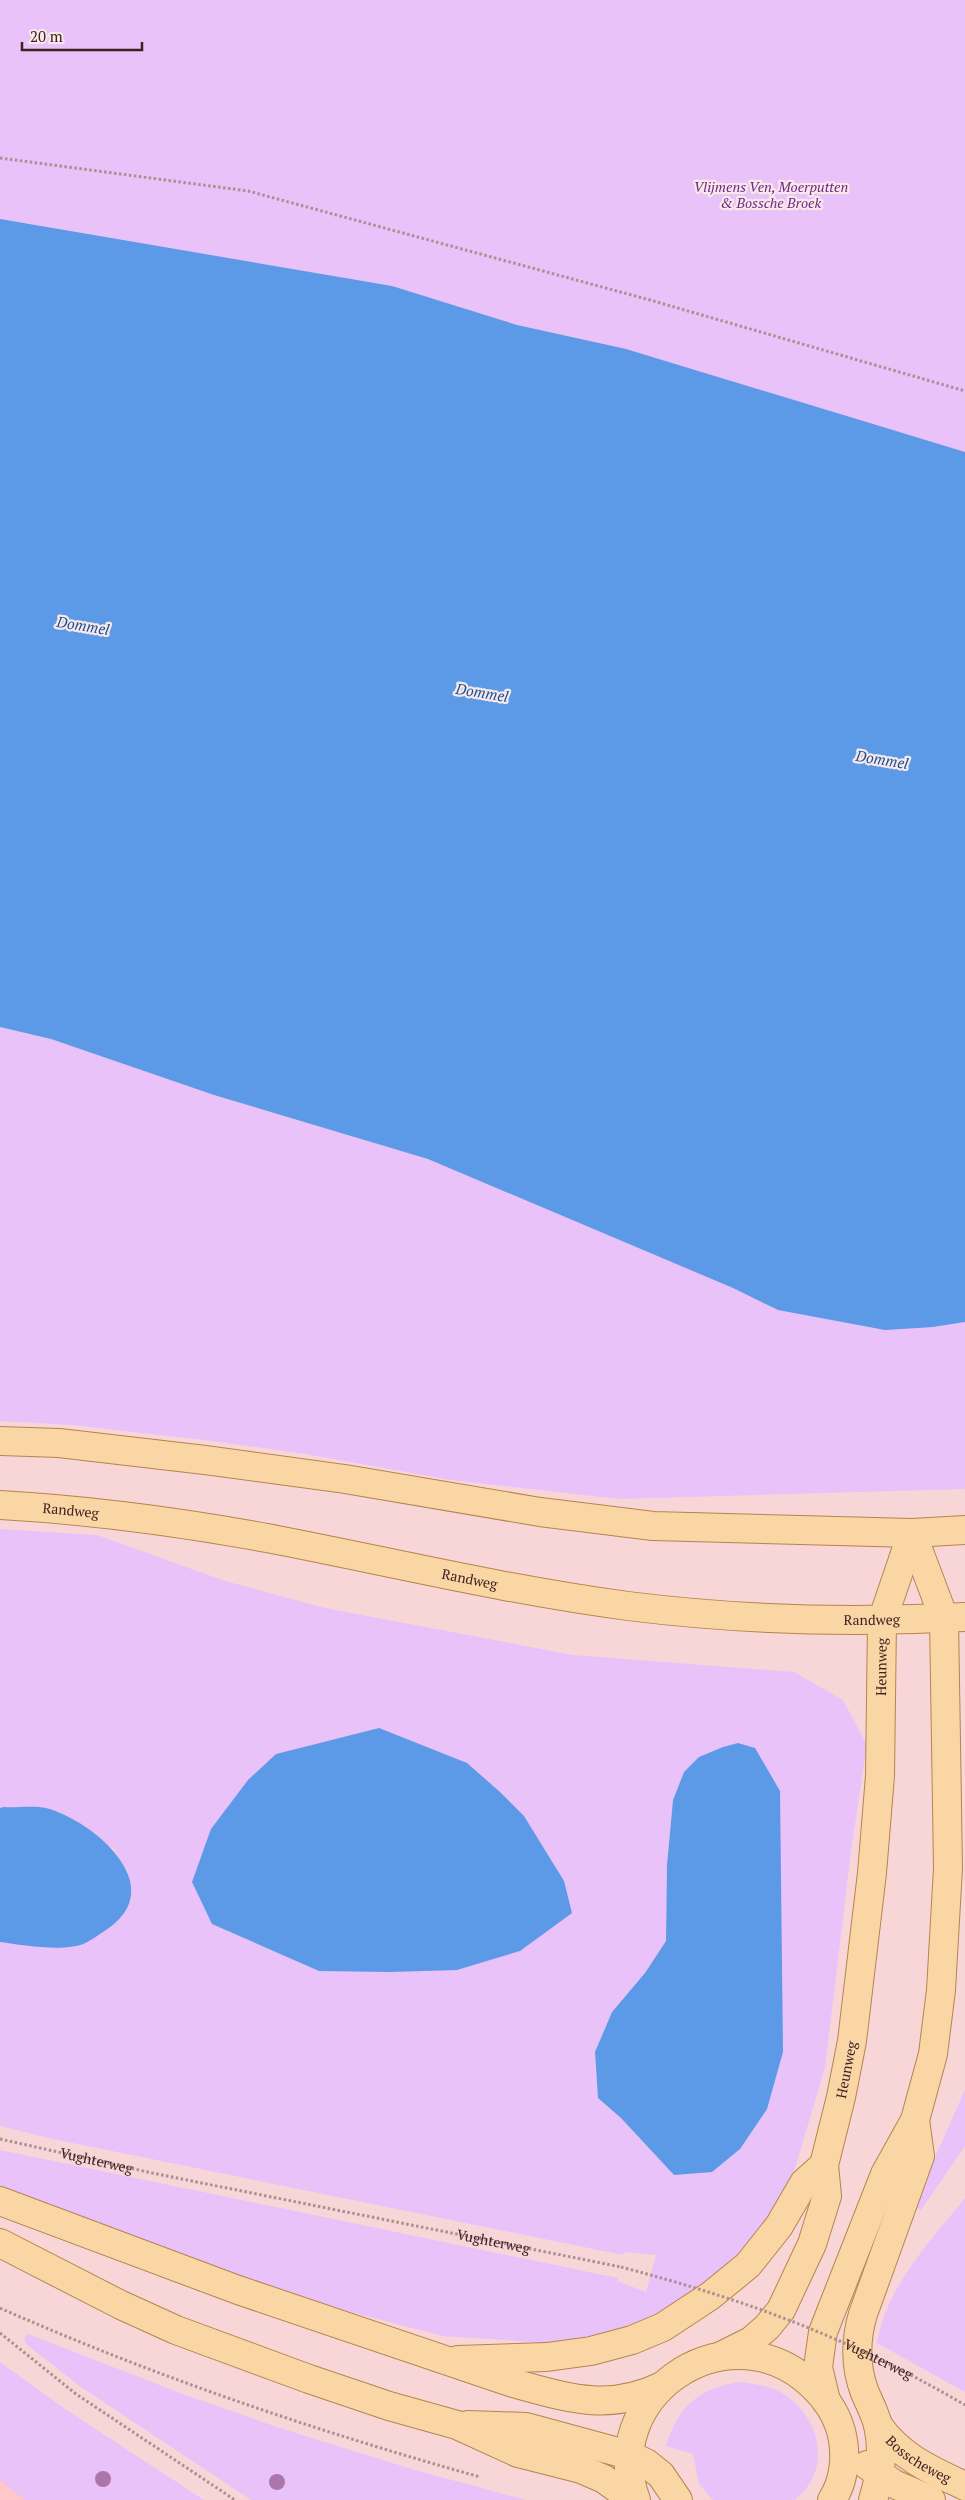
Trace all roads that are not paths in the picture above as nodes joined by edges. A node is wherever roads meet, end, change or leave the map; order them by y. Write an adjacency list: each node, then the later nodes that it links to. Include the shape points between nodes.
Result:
1 (0, 1441): 4 (main road, via 59,1443 205,1460 345,1479 540,1512 653,1526)
2 (0, 1505): 6 (main road, Randweg, via 180,1524 267,1538 509,1587 627,1606 699,1614)
3 (965, 1530): 4 (main road)
4 (912, 1534): 5 (main road); 6 (main road, Heunweg)
5 (954, 1617): 6 (main road, Randweg); 7 (main road, via 942,1990 933,2054)
6 (882, 1621): 8 (main road, Heunweg, via 880,1776 861,1978 845,2078)
7 (915, 2120): 14 (main road, via 885,2174 823,2332 818,2367); 16 (main road, via 920,2156 860,2325 857,2359)
8 (824, 2165): 11 (main road, Heunweg, via 828,2196 812,2244 787,2300 759,2334); 12 (main road, via 804,2183 784,2220 748,2265 703,2302 655,2331 614,2346 574,2354)
9 (0, 2201): 12 (main road, via 238,2290)
10 (0, 2243): 15 (main road, via 176,2330 318,2382)
11 (721, 2356): 13 (main road, via 690,2366); 14 (main road, via 746,2355 780,2364 806,2379)
12 (442, 2361): 13 (main road, via 512,2383 594,2401 629,2399)
13 (662, 2386): 18 (main road, via 641,2412)
14 (826, 2401): 17 (main road)
15 (457, 2425): 18 (main road, via 526,2427); 21 (main road, via 518,2453 589,2472)
16 (878, 2425): 19 (main road, Bosscheweg, via 906,2457); 20 (main road, via 881,2445)
17 (842, 2435): 20 (main road, Bosscheweg); 23 (main road, via 843,2472)
18 (629, 2455): 21 (main road); 22 (main road, via 661,2474)
19 (965, 2486)
20 (876, 2488): 24 (main road, Bosscheweg)
21 (634, 2500)
22 (678, 2500)
23 (832, 2500)
24 (931, 2500)

